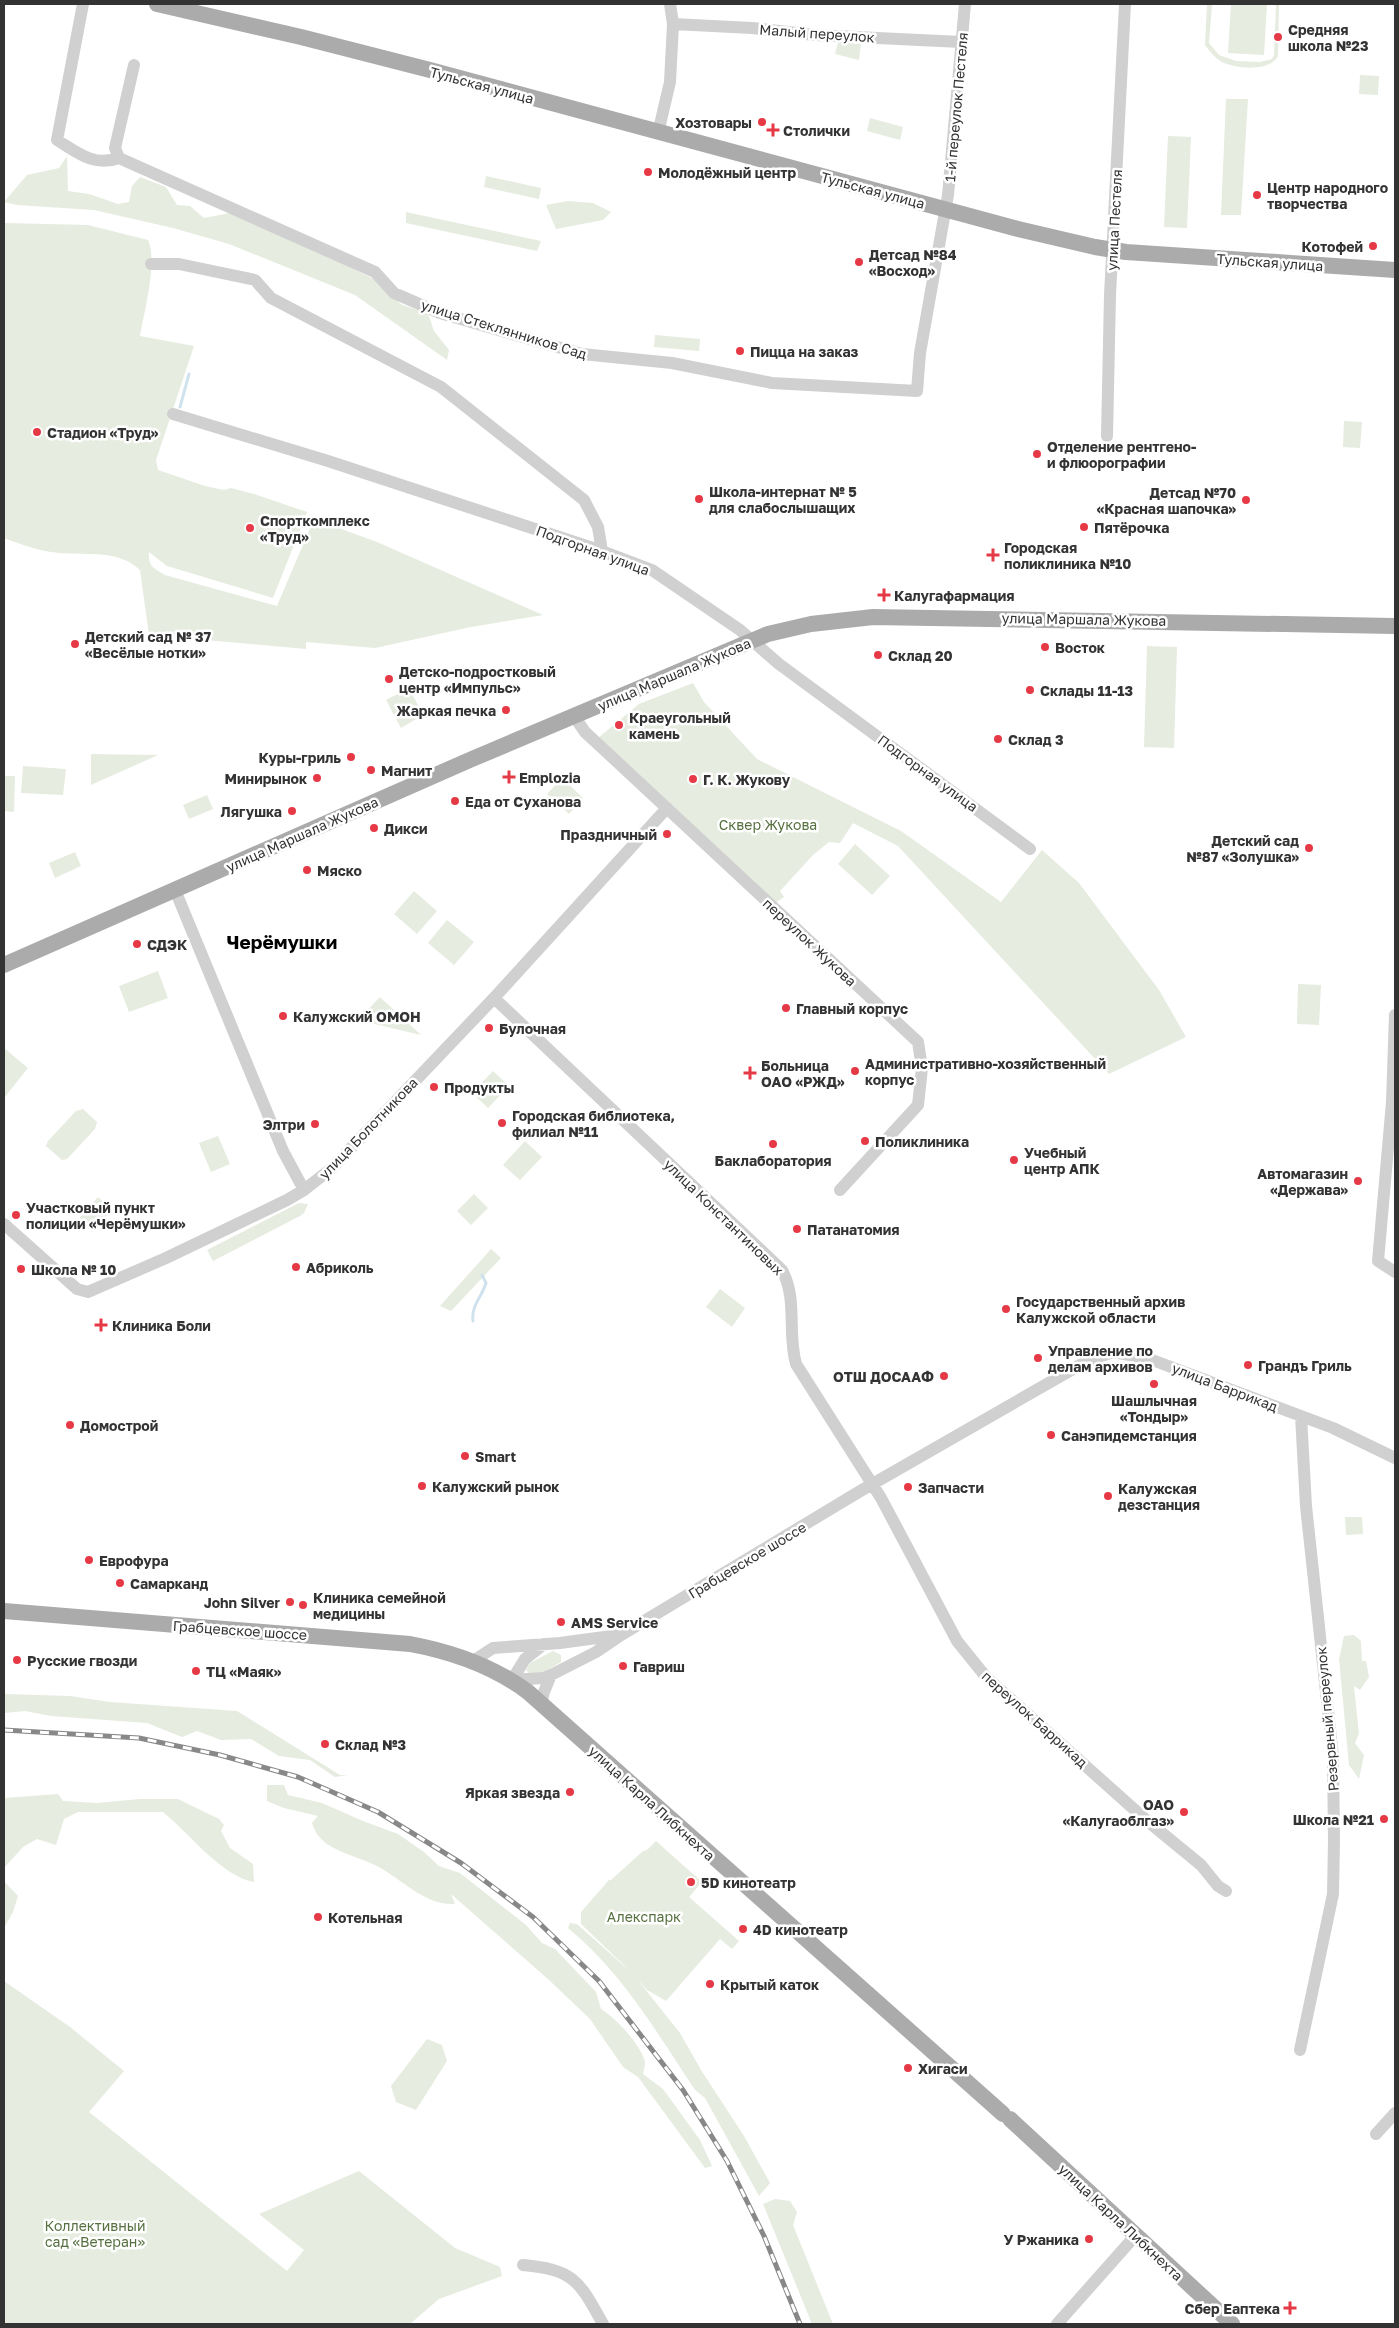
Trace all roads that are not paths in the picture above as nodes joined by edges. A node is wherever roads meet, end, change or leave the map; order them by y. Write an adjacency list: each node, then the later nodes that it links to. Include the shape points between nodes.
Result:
1 (83, 4): 10 (street, via 57,140 86,158 106,163)
2 (157, 4): 9 (main road, Тульская улица, via 300,37)
3 (670, 4): 6 (street)
4 (964, 4): 7 (street, 1-й переулок Пестеля)
5 (1125, 4): 12 (street, улица Пестеля)
6 (673, 24): 7 (street, Малый переулок); 9 (street, via 670,82)
7 (961, 42): 11 (street, 1-й переулок Пестеля)
8 (134, 65): 10 (street, via 115,148)
9 (658, 133): 11 (main road, Тульская улица)
10 (119, 158): 11 (street, улица Стеклянников Сад, via 376,272 394,293 440,313 582,354 672,363 784,385 917,391 920,353)
11 (946, 209): 12 (main road, Тульская улица)
12 (1113, 250): 14 (main road, Тульская улица); 16 (street, улица Пестеля)
13 (151, 264): 17 (street, via 179,264 255,280 271,298 441,387 584,500 598,527)
14 (1395, 270)
15 (173, 414): 17 (street, Подгорная улица)
16 (1107, 436)
17 (602, 551): 19 (street, Подгорная улица, via 652,570)
18 (1395, 626): 19 (main road, улица Маршала Жукова, via 873,617 810,624)
19 (752, 640): 20 (main road, улица Маршала Жукова); 22 (street, Подгорная улица, via 779,664)
20 (574, 716): 21 (street, переулок Жукова, via 585,732); 23 (main road, улица Маршала Жукова)
21 (667, 808): 25 (street, улица Болотникова); 29 (street, переулок Жукова, via 918,1042 922,1068 918,1105)
22 (1030, 849)
23 (176, 890): 24 (main road, улица Маршала Жукова); 28 (street, via 280,1142)
24 (4, 964)
25 (494, 998): 28 (street, улица Болотникова, via 332,1168); 34 (street, улица Константиновых, via 782,1270 790,1290 796,1364)
26 (1395, 1015): 27 (street)
27 (1394, 1103): 31 (street, via 1378,1261)
28 (304, 1190): 30 (street, улица Болотникова, via 183,1250 88,1292 77,1289)
29 (840, 1190)
30 (4, 1224)
31 (1395, 1272)
32 (1302, 1416): 33 (street, улица Баррикад); 34 (street, улица Баррикад, via 1148,1358 1113,1352 1087,1361); 45 (street, Резервный переулок, via 1306,1506 1333,1757 1334,1840 1333,1894)
33 (1395, 1458)
34 (872, 1484): 36 (street, Грабцевское шоссе); 44 (street, переулок Баррикад, via 957,1641 986,1677 1201,1865)
35 (4, 1611): 39 (main road, Грабцевское шоссе, via 410,1644)
36 (621, 1635): 37 (street, Грабцевское шоссе); 40 (street, Грабцевское шоссе, via 596,1652)
37 (560, 1643): 38 (street, Грабцевское шоссе); 40 (street, via 568,1654)
38 (544, 1644): 39 (street, Грабцевское шоссе, via 493,1648); 42 (street, via 525,1659)
39 (473, 1661): 42 (main road, улица Карла Либкнехта)
40 (566, 1666): 41 (street, Грабцевское шоссе)
41 (552, 1675): 42 (street); 43 (street)
42 (512, 1680): 43 (main road, улица Карла Либкнехта)
43 (541, 1705): 48 (main road, улица Карла Либкнехта, via 1006,2116)
44 (1226, 1891)
45 (1300, 2050)
46 (1395, 2113): 47 (street)
47 (1376, 2134)
48 (1135, 2236): 51 (street); 52 (main road, улица Карла Либкнехта)
49 (523, 2265): 50 (street, via 549,2268 567,2275 583,2288)
50 (603, 2324)
51 (1057, 2324)
52 (1232, 2324)

